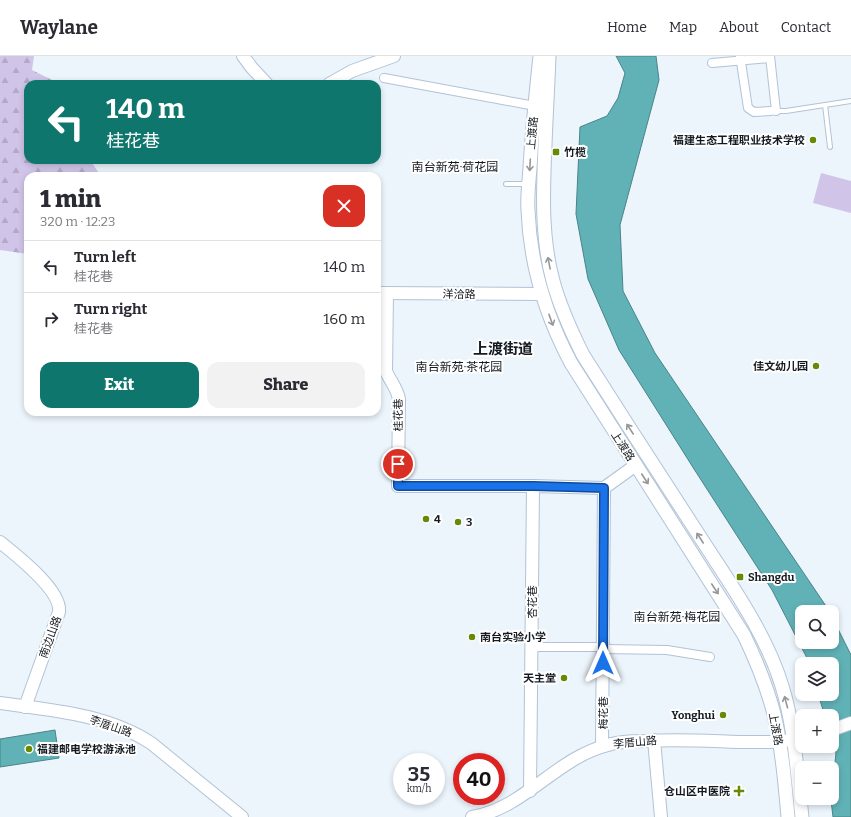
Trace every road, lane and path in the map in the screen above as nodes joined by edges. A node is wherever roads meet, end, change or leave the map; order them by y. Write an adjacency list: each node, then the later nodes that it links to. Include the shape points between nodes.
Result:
1 (243, 56): 9 (street)
2 (394, 56): 10 (street, via 352,71)
3 (540, 56): 13 (main road, 上渡路)
4 (549, 56): 31 (main road, 上渡路, one-way to 4, via 781,685 757,628 583,355 559,300 543,221)
5 (770, 57): 6 (street); 14 (street)
6 (740, 58): 7 (street); 14 (street, via 748,108 754,112)
7 (712, 64)
8 (384, 78): 13 (street)
9 (263, 80)
10 (336, 80)
11 (851, 101): 12 (lane)
12 (825, 105): 14 (lane); 15 (lane)
13 (535, 106): 17 (main road, 上渡路, one-way to 17)
14 (774, 111)
15 (830, 147)
16 (506, 184): 17 (lane)
17 (529, 184): 19 (main road, 上渡路, via 529,229)
18 (382, 293): 19 (street, 洋洽路); 21 (street, 桂花巷, via 386,371 400,399 398,486)
19 (542, 294): 20 (main road, 上渡路, one-way to 20, via 553,326 571,363)
20 (636, 465): 22 (street); 34 (main road, 上渡路, one-way to 34, via 744,634 774,714)
21 (533, 486): 22 (street, 桂花巷); 24 (street, 杏花巷)
22 (604, 488): 25 (street, 梅花巷)
23 (0, 542): 28 (street, 南边山路, via 38,574 60,604)
24 (532, 647): 25 (street); 37 (street, 杏花巷)
25 (603, 648): 26 (street, via 667,650); 35 (street, 梅花巷)
26 (710, 657)
27 (0, 703): 28 (street, 李厝山路)
28 (25, 706): 38 (street, 李厝山路, via 90,718 136,734 151,743)
29 (851, 723): 30 (street)
30 (839, 727)
31 (795, 730)
32 (795, 739): 34 (street, 李厝山路)
33 (654, 740): 34 (street, 李厝山路); 35 (street, 李厝山路); 40 (street)
34 (779, 742): 41 (main road, 上渡路)
35 (602, 746): 37 (street, 李厝山路, via 567,764)
36 (799, 753): 42 (main road, 上渡路)
37 (530, 791): 39 (street, 李厝山路, via 505,806)
38 (242, 817)
39 (472, 817)
40 (661, 817)
41 (788, 817)
42 (802, 817)

